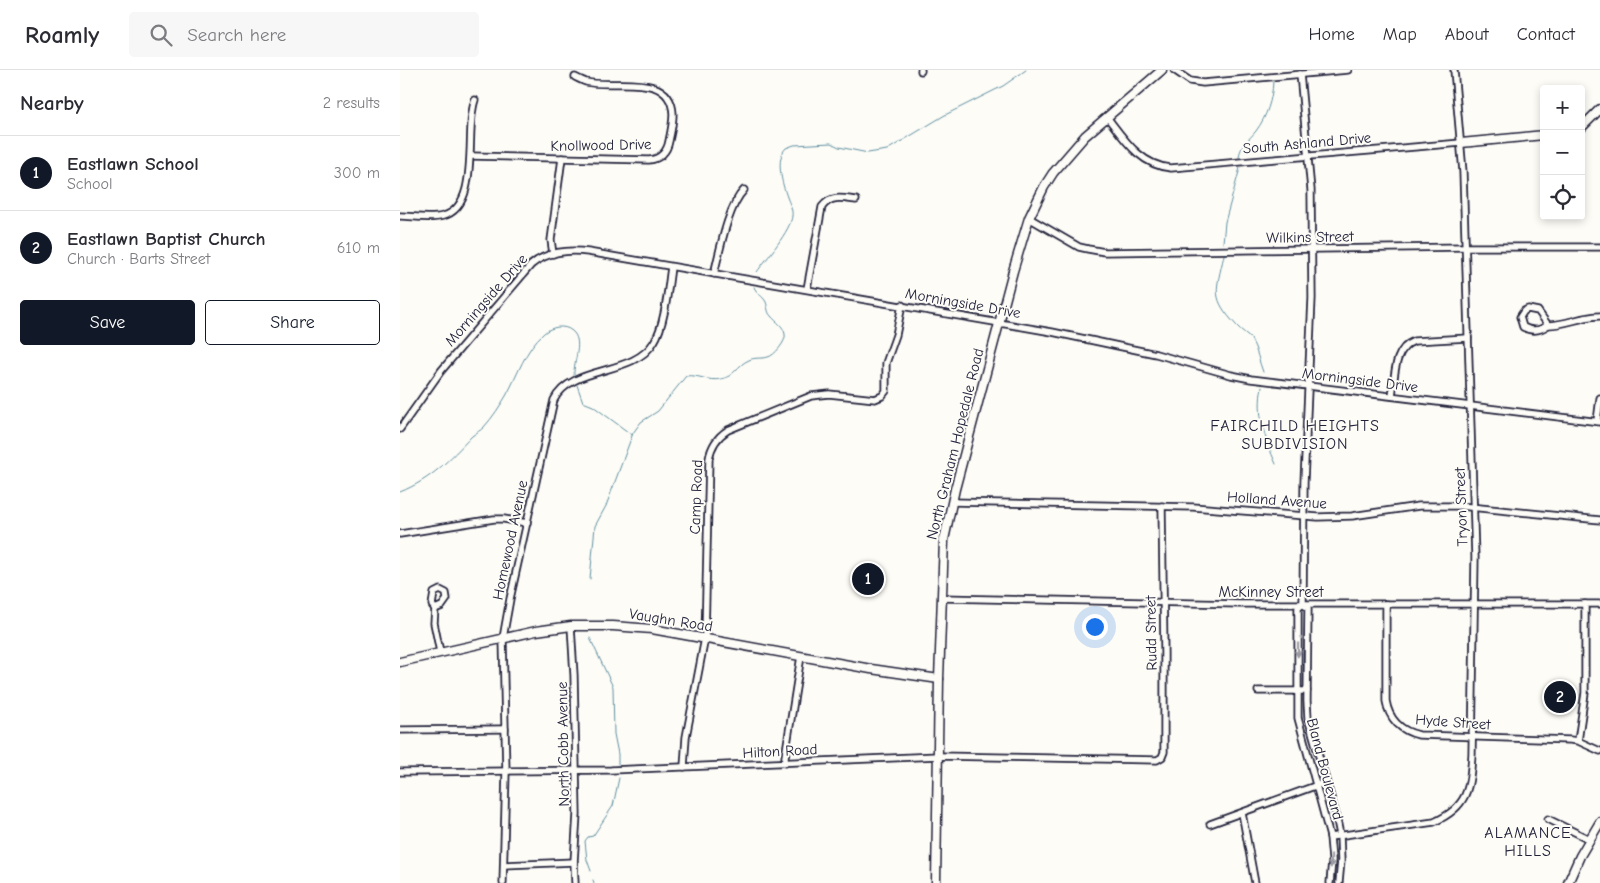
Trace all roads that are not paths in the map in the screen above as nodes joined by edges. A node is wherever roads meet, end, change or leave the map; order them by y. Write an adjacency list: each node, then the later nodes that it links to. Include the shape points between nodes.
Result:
1 (1162, 70): 9 (street, North Graham Hopedale Road)
2 (1174, 70): 5 (street, via 1190,81 1203,83)
3 (1348, 70): 5 (street)
4 (1454, 70): 12 (street, Tryon Street)
5 (1300, 74): 14 (street, Bland Boulevard)
6 (576, 77): 15 (street, Knollwood Drive, via 587,82 658,87 670,101 673,113 669,144 662,155 654,159)
7 (475, 100): 13 (street)
8 (1600, 109): 10 (street)
9 (1107, 117): 14 (street, South Ashland Drive, via 1136,152 1150,163 1164,168); 19 (street, North Graham Hopedale Road, via 1063,161 1044,187)
10 (1585, 124)
11 (1540, 135): 12 (street, South Ashland Drive)
12 (1461, 143): 14 (street, South Ashland Drive); 20 (street, Tryon Street)
13 (471, 156): 15 (street, Knollwood Drive); 18 (street, via 464,198 457,208 434,218)
14 (1308, 157): 22 (street, Bland Boulevard)
15 (562, 158): 23 (street, via 551,240)
16 (744, 190): 25 (street, via 733,206)
17 (856, 200): 26 (street, via 833,198 822,207)
18 (400, 216)
19 (1029, 218): 22 (street, Wilkins Street, via 1076,245 1096,251); 29 (street, North Graham Hopedale Road)
20 (1466, 247): 21 (street, Wilkins Street); 22 (street, Wilkins Street); 31 (street, Tryon Street)
21 (1600, 247)
22 (1311, 249): 32 (street, Bland Boulevard)
23 (553, 254): 24 (street, Morningside Drive, via 579,251); 37 (street, Morningside Drive, via 536,261 518,280 440,371)
24 (672, 267): 25 (street, Morningside Drive); 43 (street, Homewood Avenue, via 659,334 651,347 634,360 571,382 556,395)
25 (714, 274): 26 (street, Morningside Drive)
26 (807, 289): 27 (street, Morningside Drive)
27 (902, 305): 29 (street, Morningside Drive); 55 (street, Camp Road, via 886,363 886,388 882,396 875,399 829,394 811,396 728,430 714,443 709,459)
28 (1600, 316): 30 (street)
29 (1000, 322): 32 (street, Morningside Drive, via 1100,341 1231,375); 38 (street, North Graham Hopedale Road)
30 (1548, 325): 30 (street, via 1541,330 1527,329 1520,317 1524,311 1533,309)
31 (1468, 338): 33 (street, via 1408,344 1398,356); 35 (street, Tryon Street)
32 (1308, 386): 33 (street, Morningside Drive); 41 (street, Bland Boulevard)
33 (1392, 396): 35 (street, Morningside Drive)
34 (1600, 398): 36 (street)
35 (1470, 406): 36 (street, Morningside Drive); 40 (street, Tryon Street)
36 (1599, 422)
37 (400, 429)
38 (952, 502): 39 (street, Holland Avenue); 45 (street, North Graham Hopedale Road, via 943,551)
39 (1162, 506): 41 (street, Holland Avenue); 46 (street, Rudd Street)
40 (1474, 508): 41 (street, Holland Avenue, via 1436,505 1352,516); 42 (street, Holland Avenue); 49 (street, Tryon Street)
41 (1304, 516): 47 (street, Bland Boulevard)
42 (1600, 520)
43 (527, 523): 44 (street, via 494,519); 54 (street, Homewood Avenue)
44 (400, 534)
45 (942, 598): 46 (street, McKinney Street); 59 (street, North Graham Hopedale Road)
46 (1164, 603): 47 (street, McKinney Street); 69 (street, Rudd Street, via 1164,752)
47 (1303, 604): 48 (street, McKinney Street); 61 (street, Bland Boulevard, one-way to 61, via 1298,608); 62 (street, Bland Boulevard, via 1308,608)
48 (1386, 604): 49 (street, McKinney Street); 65 (street, Hyde Street, via 1386,701 1389,713 1403,729 1419,735)
49 (1475, 604): 50 (street, McKinney Street); 65 (street, Tryon Street)
50 (1585, 604): 51 (street, McKinney Street); 66 (street, via 1585,693)
51 (1600, 604)
52 (435, 610): 56 (street, via 434,623)
53 (571, 626): 54 (street, Vaughn Road); 55 (street, Vaughn Road, via 630,627); 72 (street, North Cobb Avenue)
54 (504, 638): 56 (street, Vaughn Road); 63 (street, Homewood Avenue)
55 (705, 638): 57 (street, Vaughn Road); 71 (street, Camp Road, via 686,737)
56 (440, 652): 58 (street, Vaughn Road)
57 (801, 656): 59 (street, Vaughn Road); 70 (street)
58 (400, 662)
59 (939, 679): 68 (street, North Graham Hopedale Road)
60 (1258, 691): 61 (street)
61 (1298, 691): 62 (street); 76 (street, Bland Boulevard, via 1300,726)
62 (1307, 691): 75 (street, Bland Boulevard, via 1311,732)
63 (505, 729): 64 (street); 74 (street, Homewood Avenue)
64 (400, 730)
65 (1472, 737): 66 (street, Hyde Street); 81 (street, Tryon Street, via 1469,786 1456,808 1445,817 1417,825)
66 (1578, 741): 67 (street, Hyde Street)
67 (1600, 751)
68 (938, 756): 69 (street, Hilton Road); 70 (street, Hilton Road); 88 (street, North Graham Hopedale Road)
69 (1160, 759)
70 (785, 763): 71 (street, Hilton Road)
71 (684, 767): 72 (street, Hilton Road)
72 (577, 771): 74 (street, Hilton Road); 84 (street, North Cobb Avenue)
73 (400, 772): 74 (street, Hilton Road)
74 (506, 772): 85 (street, Homewood Avenue)
75 (1326, 782): 76 (street); 81 (street, Bland Boulevard)
76 (1317, 785): 77 (street); 82 (street, Bland Boulevard)
77 (1242, 812): 80 (street); 89 (street)
78 (1548, 819): 83 (street)
79 (1600, 822): 83 (street)
80 (1210, 824)
81 (1340, 835): 82 (street, Tryon Street); 91 (street, Bland Boulevard)
82 (1330, 837): 90 (street, Bland Boulevard, one-way to 90)
83 (1589, 839): 92 (street)
84 (574, 862): 85 (street); 87 (street, North Cobb Avenue)
85 (504, 864): 86 (street, Homewood Avenue)
86 (503, 883)
87 (575, 883)
88 (936, 883)
89 (1255, 883)
90 (1330, 883)
91 (1339, 883)
92 (1568, 883)

